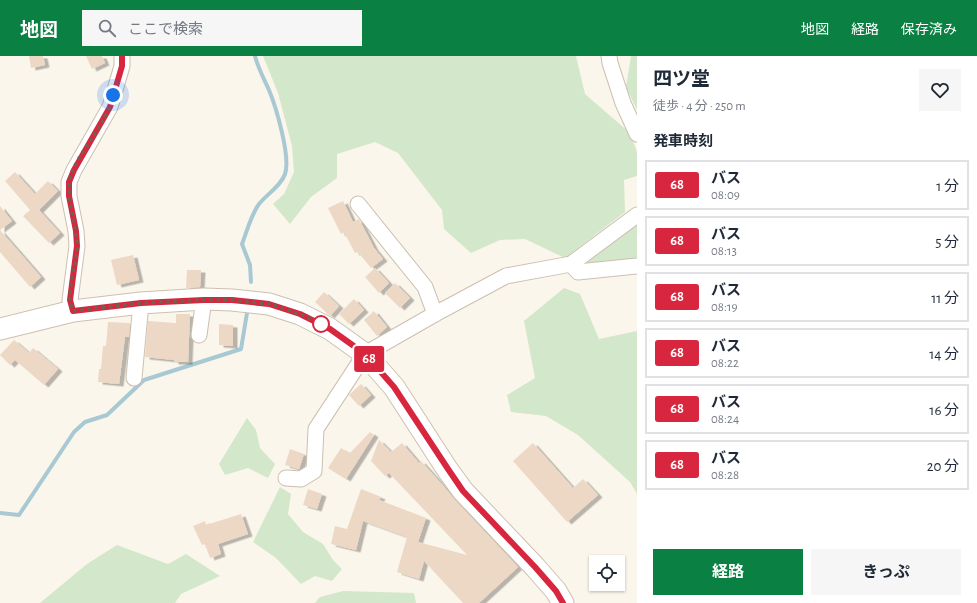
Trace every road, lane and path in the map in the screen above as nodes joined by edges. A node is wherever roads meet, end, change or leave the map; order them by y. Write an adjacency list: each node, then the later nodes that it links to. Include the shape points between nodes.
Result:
1 (122, 56): 10 (street, via 122,66 110,107 69,182 77,246 70,300)
2 (609, 56): 3 (street, via 623,103)
3 (637, 134)
4 (358, 204): 11 (street, via 425,287)
5 (637, 215): 6 (street)
6 (571, 264): 7 (street, via 578,272); 11 (street, via 506,276)
7 (637, 266)
8 (204, 300): 9 (street); 13 (street); 14 (street, via 269,304 300,314 330,329)
9 (141, 303): 10 (street); 15 (street)
10 (73, 311): 12 (street)
11 (435, 314): 14 (street)
12 (0, 329)
13 (199, 334)
14 (365, 354): 16 (street, via 316,429 314,471 301,479); 17 (street, via 394,387 463,491 540,573)
15 (134, 378)
16 (286, 478)
17 (563, 603)

